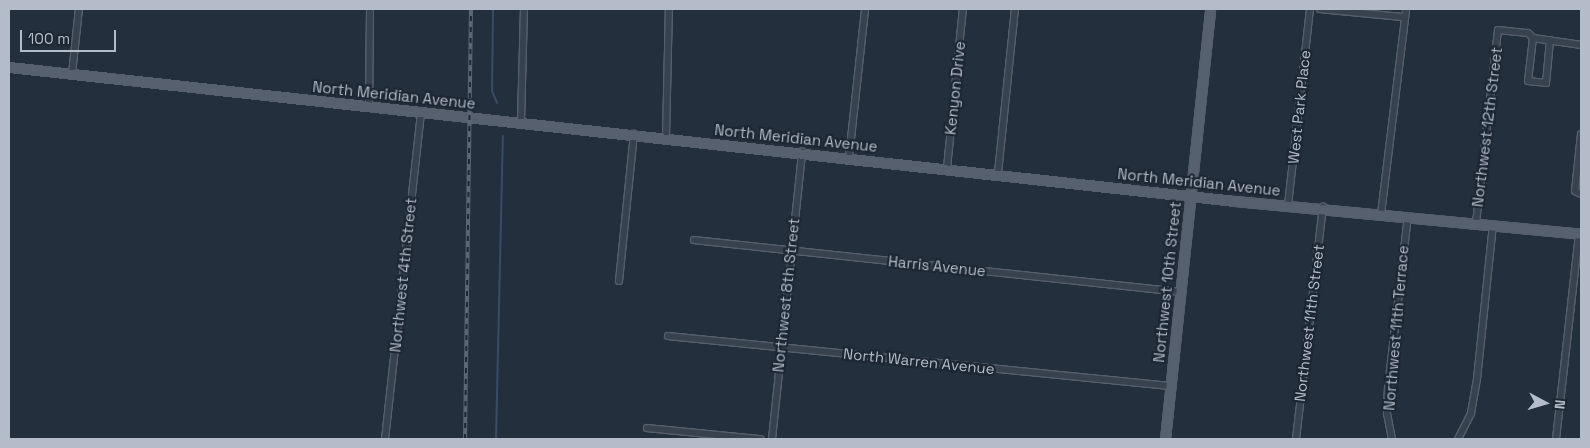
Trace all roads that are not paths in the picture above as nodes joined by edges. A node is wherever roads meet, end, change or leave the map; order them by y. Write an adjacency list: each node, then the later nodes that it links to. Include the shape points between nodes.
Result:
1 (79, 9): 17 (street)
2 (370, 9): 18 (street)
3 (524, 9): 20 (street)
4 (670, 9): 23 (street)
5 (865, 9): 25 (street)
6 (963, 9): 26 (street, Kenyon Drive)
7 (1015, 9): 27 (street)
8 (1210, 9): 29 (main road, Northwest 10th Street)
9 (1310, 9): 30 (street, West Park Place)
10 (1320, 9): 12 (street)
11 (1406, 9): 12 (street)
12 (1402, 17): 32 (street)
13 (1533, 38): 14 (street); 14 (street, via 1528,82 1546,83); 34 (street, Northwest 12th Street, via 1528,33 1498,30)
14 (1550, 40): 15 (street)
15 (1581, 45)
16 (9, 67): 17 (main road, North Meridian Avenue)
17 (72, 74): 18 (main road, North Meridian Avenue)
18 (369, 106): 19 (main road, North Meridian Avenue)
19 (421, 111): 20 (main road, North Meridian Avenue); 45 (street, Northwest 4th Street)
20 (521, 122): 21 (main road, North Meridian Avenue)
21 (634, 134): 23 (main road, North Meridian Avenue); 39 (street)
22 (1581, 134): 28 (street, via 1575,191)
23 (666, 137): 24 (main road, North Meridian Avenue)
24 (802, 152): 25 (main road, North Meridian Avenue); 38 (street, Northwest 8th Street)
25 (849, 157): 26 (main road, North Meridian Avenue)
26 (947, 168): 27 (main road, North Meridian Avenue)
27 (998, 173): 29 (main road, North Meridian Avenue)
28 (1581, 194)
29 (1190, 196): 30 (main road, North Meridian Avenue); 40 (main road, Northwest 10th Street)
30 (1288, 205): 31 (main road, North Meridian Avenue)
31 (1323, 207): 32 (main road, North Meridian Avenue); 49 (street, Northwest 11th Street)
32 (1381, 214): 33 (main road, North Meridian Avenue)
33 (1408, 216): 34 (main road, North Meridian Avenue); 50 (street, Northwest 11th Terrace, via 1388,388 1387,414)
34 (1476, 223): 35 (main road, North Meridian Avenue)
35 (1493, 225): 36 (main road, North Meridian Avenue); 51 (street, via 1471,413)
36 (1580, 234): 52 (street)
37 (694, 240): 38 (street, Harris Avenue)
38 (791, 250): 40 (street, Harris Avenue); 42 (street, Northwest 8th Street)
39 (619, 281)
40 (1180, 292): 43 (main road, Northwest 10th Street)
41 (668, 336): 42 (street, North Warren Avenue)
42 (780, 347): 43 (street, North Warren Avenue); 47 (street, Northwest 8th Street)
43 (1170, 386): 48 (main road, Northwest 10th Street)
44 (647, 428): 46 (street)
45 (385, 439)
46 (760, 439)
47 (772, 439)
48 (1165, 439)
49 (1296, 439)
50 (1392, 439)
51 (1458, 439)
52 (1556, 439)

